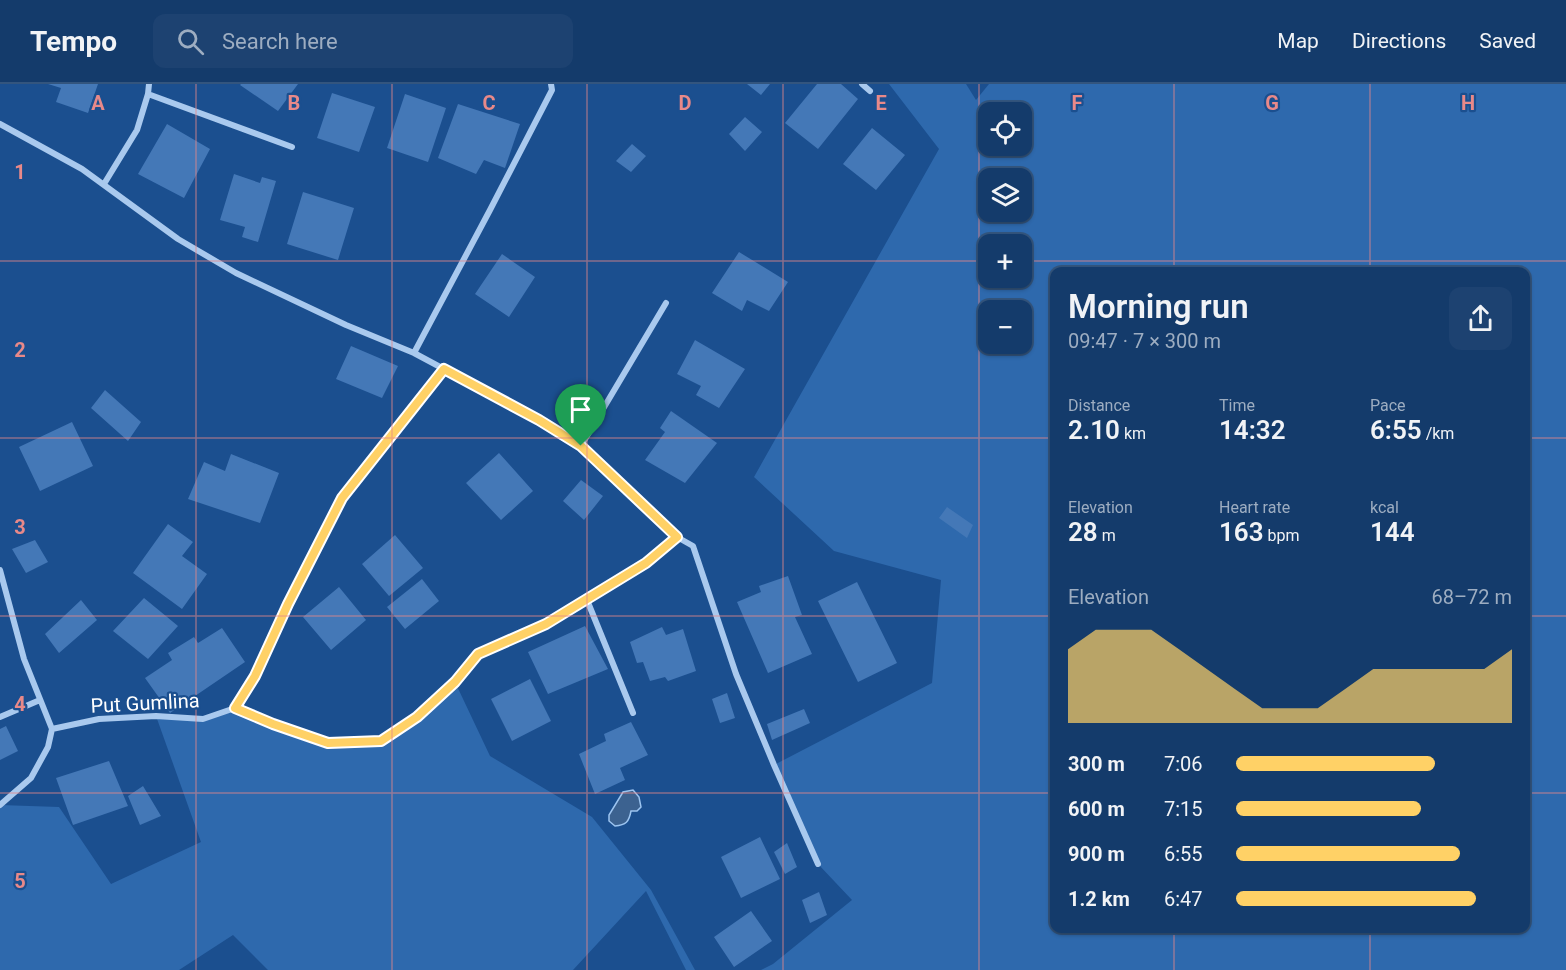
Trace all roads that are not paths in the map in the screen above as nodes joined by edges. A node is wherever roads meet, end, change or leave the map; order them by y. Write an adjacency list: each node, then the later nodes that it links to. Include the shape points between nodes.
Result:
1 (149, 84): 5 (street)
2 (552, 84): 10 (street)
3 (862, 84): 4 (street)
4 (870, 91)
5 (148, 94): 7 (street); 8 (street, via 137,130)
6 (0, 124): 8 (street)
7 (292, 147)
8 (104, 184): 10 (street, via 177,239 236,273)
9 (666, 303): 12 (street)
10 (414, 353): 11 (street)
11 (444, 369): 12 (street); 17 (street, via 342,498 255,676)
12 (581, 446): 13 (street)
13 (677, 537): 15 (street, via 646,563); 22 (street, via 693,546 736,674)
14 (0, 570): 16 (street, via 24,659)
15 (587, 600): 17 (street, via 546,624 478,654 417,717 381,741 328,743); 18 (street)
16 (40, 700): 19 (street); 20 (street)
17 (235, 708): 20 (street, Put Gumlina, via 203,720 110,718)
18 (633, 713)
19 (0, 717)
20 (52, 729): 21 (street, via 48,747 31,778)
21 (0, 805)
22 (818, 864)

